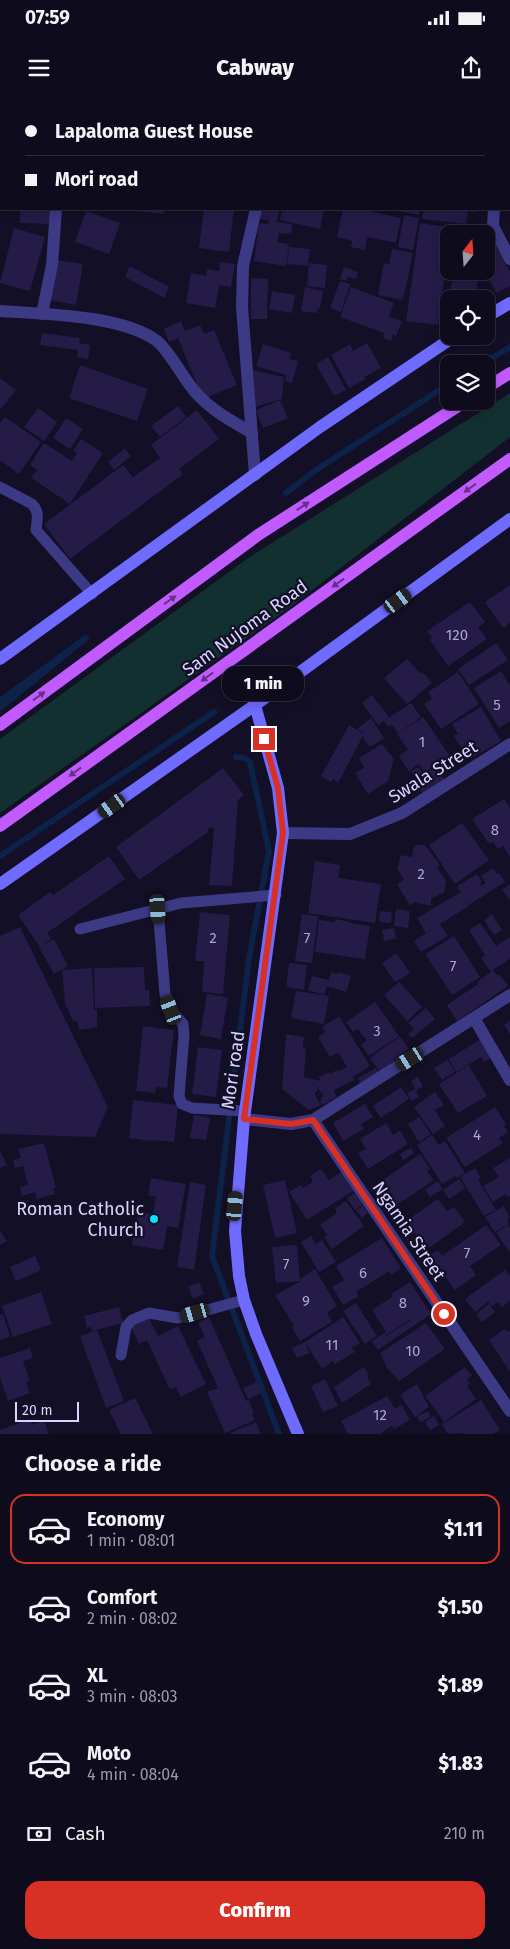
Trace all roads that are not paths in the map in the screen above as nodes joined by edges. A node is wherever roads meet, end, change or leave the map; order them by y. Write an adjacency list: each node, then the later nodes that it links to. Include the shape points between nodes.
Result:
1 (56, 210): 8 (street, via 52,265)
2 (256, 210): 13 (street, via 243,266 242,307)
3 (494, 210): 4 (street, via 493,226)
4 (510, 259)
5 (510, 303): 7 (street)
6 (0, 311): 8 (street)
7 (495, 312)
8 (42, 314): 13 (street, via 100,320 137,330 158,342 201,400)
9 (441, 345): 15 (street)
10 (510, 373): 11 (main road)
11 (495, 382)
12 (452, 410): 21 (main road, one-way to 12, via 258,535)
13 (252, 433): 15 (street)
14 (510, 459): 23 (main road, Sam Nujoma Road, one-way to 23)
15 (255, 475): 18 (street)
16 (0, 487): 18 (lane, via 36,508 36,530)
17 (510, 519): 20 (street)
18 (92, 594): 19 (street)
19 (0, 659)
20 (255, 705): 24 (street, Mori road, via 278,788); 25 (street)
21 (0, 725)
22 (510, 744): 24 (street, Swala Street, via 402,813 350,834)
23 (0, 826)
24 (283, 833): 26 (street, Mori road)
25 (0, 884)
26 (276, 895): 27 (lane, via 181,903); 32 (street, Mori road)
27 (158, 909): 28 (lane); 32 (lane, via 165,994 171,1010 183,1024 179,1096 182,1104)
28 (80, 929)
29 (510, 995): 30 (street)
30 (474, 1018): 31 (street); 33 (street)
31 (510, 1080)
32 (244, 1115): 33 (street, via 291,1124); 34 (street, Mori road, via 234,1231)
33 (313, 1120): 36 (street, Ngamia Street)
34 (244, 1300): 35 (lane, via 178,1318 149,1313 132,1320 126,1327); 37 (street, Mori road)
35 (121, 1355)
36 (510, 1411)
37 (298, 1434)

